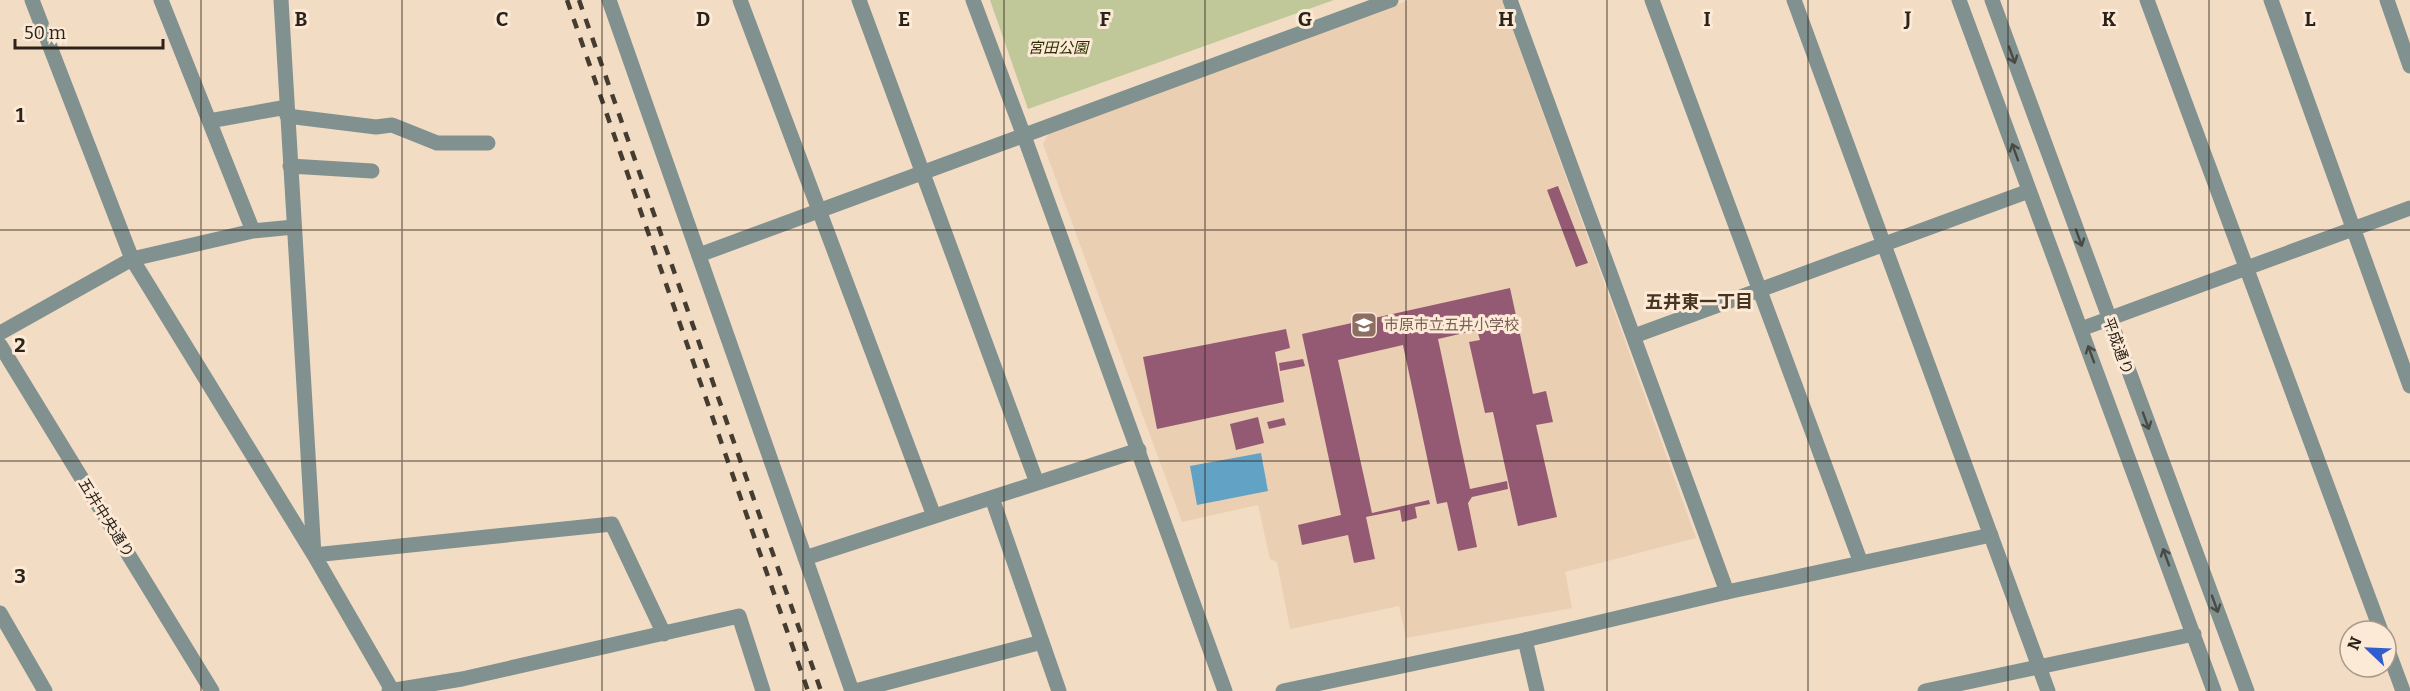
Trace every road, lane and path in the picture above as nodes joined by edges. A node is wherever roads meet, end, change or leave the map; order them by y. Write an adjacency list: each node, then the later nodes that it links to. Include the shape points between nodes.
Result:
1 (32, 0): 34 (street)
2 (161, 0): 20 (street)
3 (281, 0): 19 (street)
4 (609, 0): 33 (street)
5 (740, 0): 28 (street)
6 (859, 0): 25 (street)
7 (973, 0): 21 (street)
8 (1391, 0): 17 (street)
9 (1510, 0): 40 (street)
10 (1652, 0): 36 (street)
11 (1794, 0): 32 (street)
12 (1959, 0): 26 (street, 平成通り, one-way to 12)
13 (1992, 0): 37 (street, 平成通り, one-way to 37)
14 (2147, 0): 35 (street)
15 (2271, 0): 30 (street)
16 (2387, 0): 18 (street)
17 (1369, 4): 21 (street)
18 (2410, 66)
19 (287, 111): 20 (street); 22 (street, via 376,128 392,124 437,143); 23 (street)
20 (209, 121): 31 (street)
21 (1024, 136): 25 (street); 43 (street)
22 (488, 144)
23 (290, 166): 24 (street); 29 (street)
24 (372, 171)
25 (921, 173): 28 (street); 44 (street)
26 (2029, 191): 32 (street); 38 (street, 平成通り)
27 (2410, 208): 30 (street)
28 (818, 211): 33 (street); 46 (street)
29 (294, 227): 31 (street); 48 (street)
30 (2354, 228): 35 (street); 42 (street)
31 (253, 231): 34 (street)
32 (1885, 245): 36 (street); 47 (street)
33 (699, 255): 49 (street)
34 (132, 259): 39 (street); 48 (street)
35 (2247, 268): 37 (street); 53 (street)
36 (1758, 290): 40 (street); 50 (street)
37 (2108, 319): 38 (street); 72 (street, 平成通り, one-way to 72)
38 (2081, 329): 55 (street, 平成通り, one-way to 38)
39 (0, 333)
40 (1634, 336): 51 (street)
41 (0, 345): 61 (street, 五井中央通り)
42 (2410, 386)
43 (1139, 450): 44 (street); 66 (street)
44 (1037, 483): 45 (street)
45 (992, 498): 46 (street); 57 (street)
46 (934, 516): 49 (street)
47 (1991, 535): 50 (street); 58 (street)
48 (314, 555): 54 (street, via 612,524); 62 (street)
49 (806, 558): 64 (street)
50 (1861, 563): 51 (street)
51 (1727, 592): 56 (street)
52 (0, 613): 60 (street)
53 (2377, 619)
54 (664, 634): 59 (street); 63 (street, via 739,616)
55 (2194, 634): 58 (street); 71 (street, 平成通り)
56 (1525, 640): 67 (street); 68 (street)
57 (1042, 642): 64 (street); 65 (street)
58 (2039, 665): 69 (street); 70 (street)
59 (464, 685): 62 (street)
60 (45, 691)
61 (212, 691)
62 (391, 691)
63 (763, 691)
64 (854, 691)
65 (1059, 691)
66 (1225, 691)
67 (1283, 691)
68 (1536, 691)
69 (1925, 691)
70 (2048, 691)
71 (2214, 691)
72 (2247, 691)

